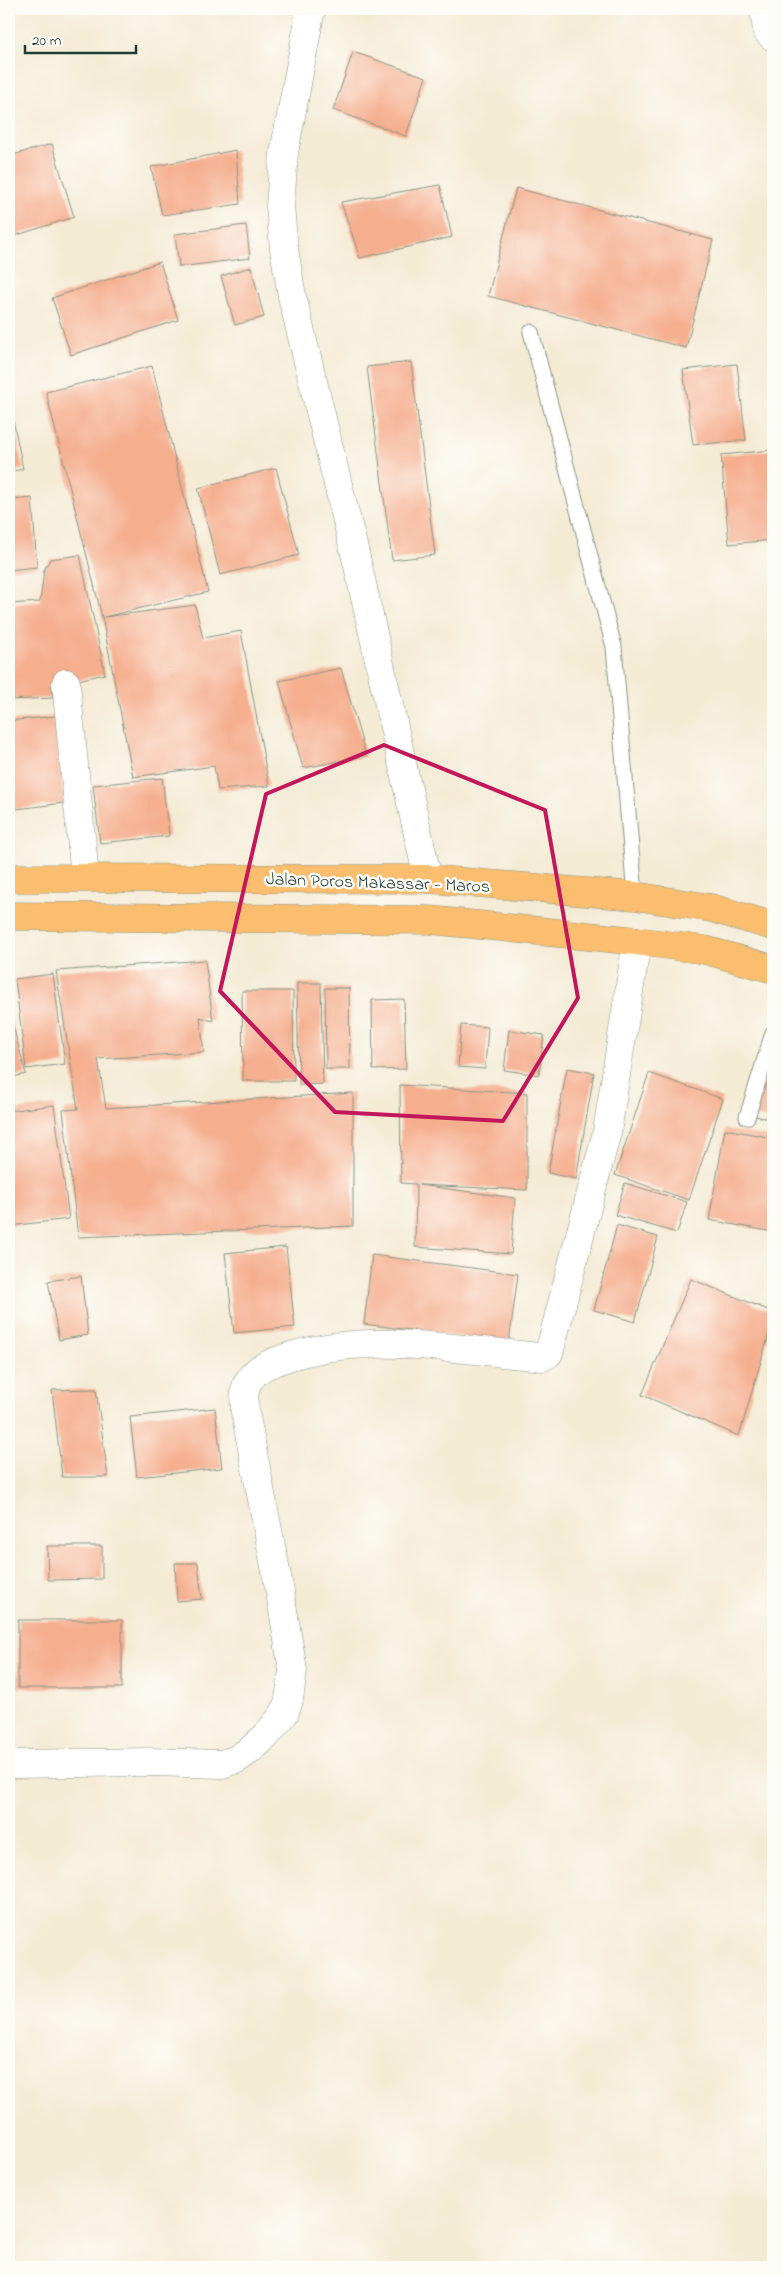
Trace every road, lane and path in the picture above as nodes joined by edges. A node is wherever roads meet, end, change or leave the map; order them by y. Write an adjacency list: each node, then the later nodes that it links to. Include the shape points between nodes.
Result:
1 (311, 9): 8 (street, via 284,153 280,207 284,249 292,296 358,566)
2 (764, 9): 3 (street, via 767,31)
3 (773, 37)
4 (531, 332): 9 (lane, via 614,647)
5 (66, 683): 6 (street)
6 (85, 877): 7 (highway, Jalan Poros Makassar - Maros); 8 (highway, Jalan Poros Makassar - Maros)
7 (9, 878)
8 (428, 879): 9 (highway, Jalan Poros Makassar - Maros)
9 (635, 896): 11 (highway, Jalan Poros Makassar - Maros, via 712,908)
10 (9, 916): 12 (highway, Jalan Poros Makassar - Maros, via 430,920)
11 (773, 926)
12 (637, 941): 13 (highway, Jalan Poros Makassar - Maros, via 705,950); 16 (street, via 607,1132 549,1353 542,1357 363,1344 299,1353 262,1366 247,1384 244,1412 293,1670 284,1714 250,1750 222,1764)
13 (773, 969)
14 (773, 1034): 15 (lane)
15 (747, 1117)
16 (9, 1764)

